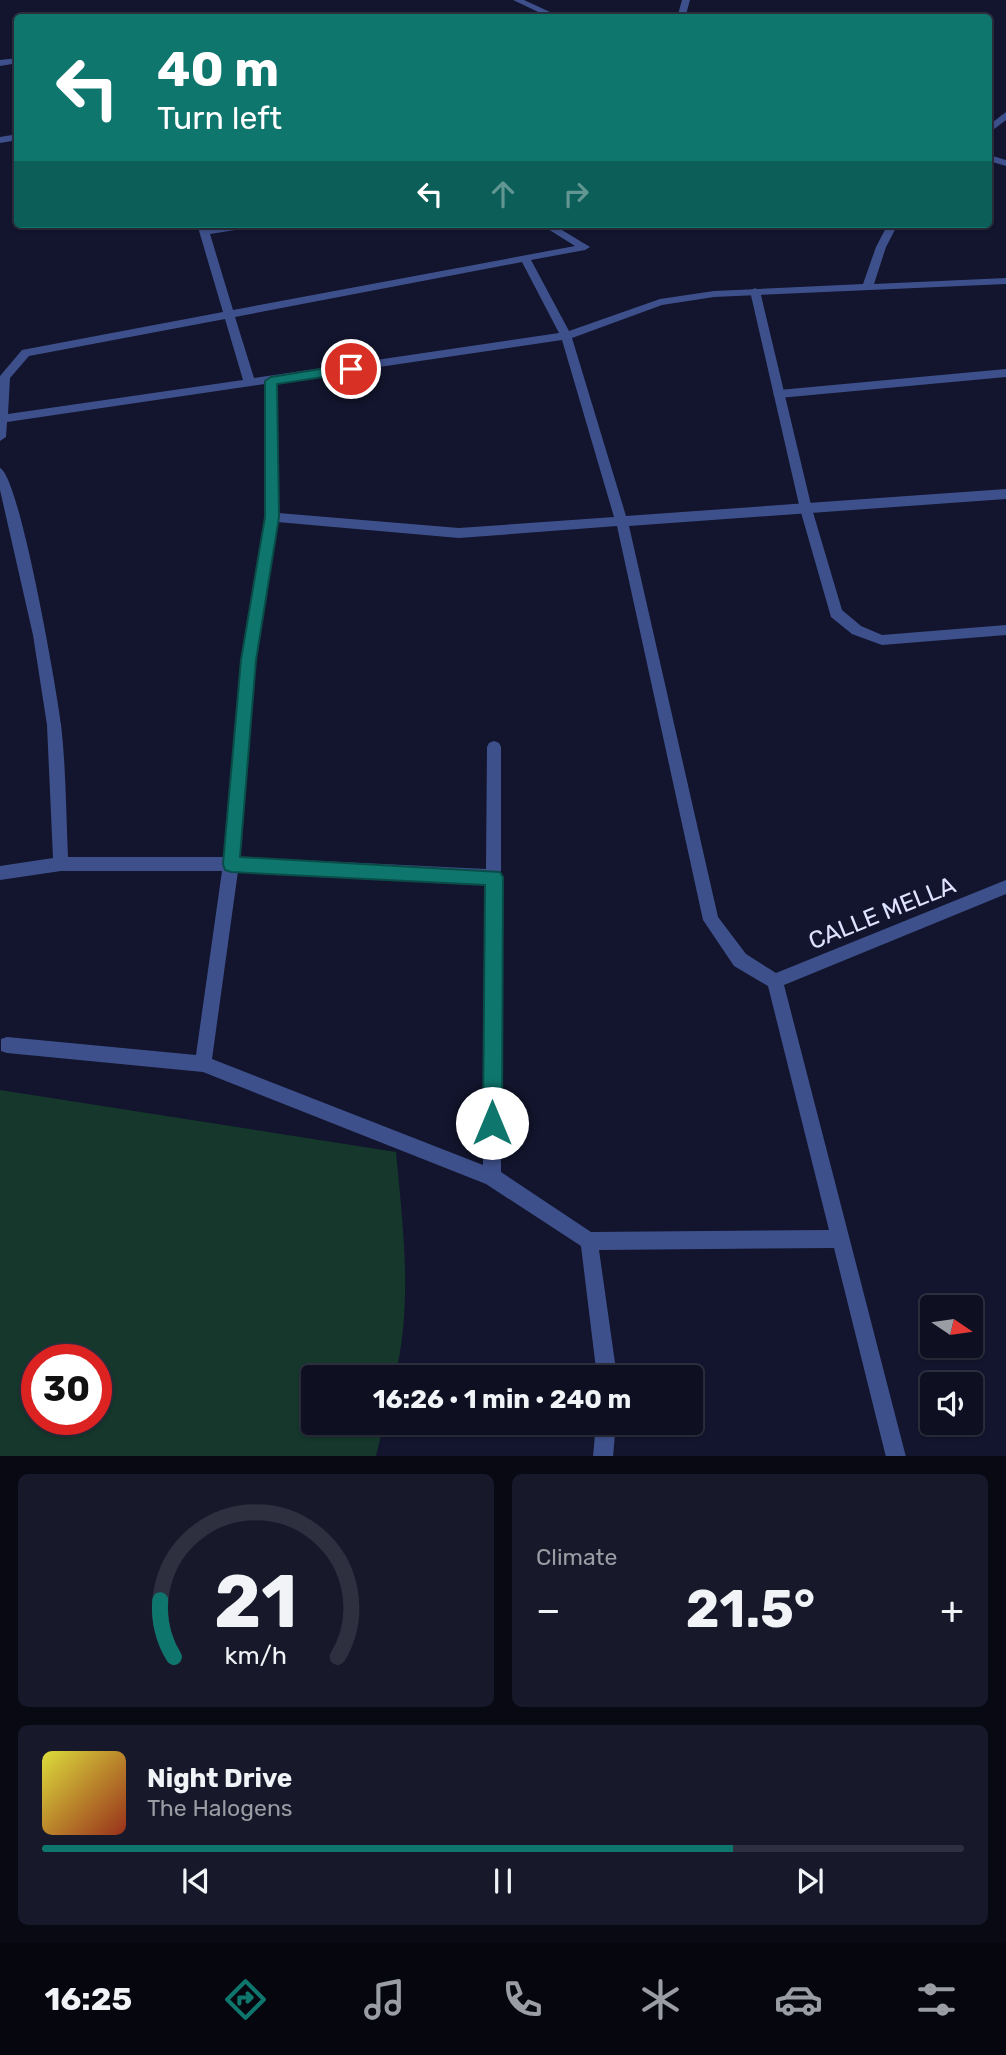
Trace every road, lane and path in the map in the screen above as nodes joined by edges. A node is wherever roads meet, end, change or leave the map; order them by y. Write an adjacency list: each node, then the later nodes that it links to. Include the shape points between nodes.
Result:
1 (517, 0): 2 (street)
2 (550, 14)
3 (1006, 115): 4 (street)
4 (992, 127)
5 (204, 228): 12 (street)
6 (552, 228): 8 (street, via 585,247)
7 (891, 228): 10 (street)
8 (525, 258): 12 (street); 13 (street)
9 (1006, 281): 10 (street)
10 (868, 285): 11 (street)
11 (755, 291): 13 (street, via 660,302); 17 (street)
12 (230, 313): 16 (street); 18 (street, via 26,353 5,377)
13 (566, 336): 15 (street); 24 (street)
14 (1006, 373): 17 (street)
15 (271, 381): 16 (street); 23 (street)
16 (250, 384): 18 (street)
17 (779, 394): 22 (street)
18 (3, 419): 19 (street)
19 (0, 437)
20 (0, 472): 27 (street, via 11,504 54,725)
21 (1006, 494): 22 (street)
22 (806, 509): 24 (street); 25 (street, via 836,613 848,626 882,639)
23 (272, 517): 24 (street, via 459,533); 28 (street, via 248,660)
24 (622, 522): 32 (street, via 711,920 740,960)
25 (1006, 630)
26 (494, 747): 30 (street)
27 (61, 864): 28 (street); 29 (street)
28 (231, 864): 30 (street); 34 (street)
29 (0, 873)
30 (494, 877): 35 (street)
31 (1006, 887): 32 (street, CALLE MELLA)
32 (775, 981): 36 (street)
33 (6, 1045): 34 (street)
34 (203, 1063): 35 (street)
35 (492, 1177): 37 (street)
36 (841, 1239): 37 (street); 41 (street)
37 (589, 1241): 38 (street)
38 (605, 1365)
39 (605, 1435): 40 (street)
40 (603, 1456)
41 (897, 1456)

